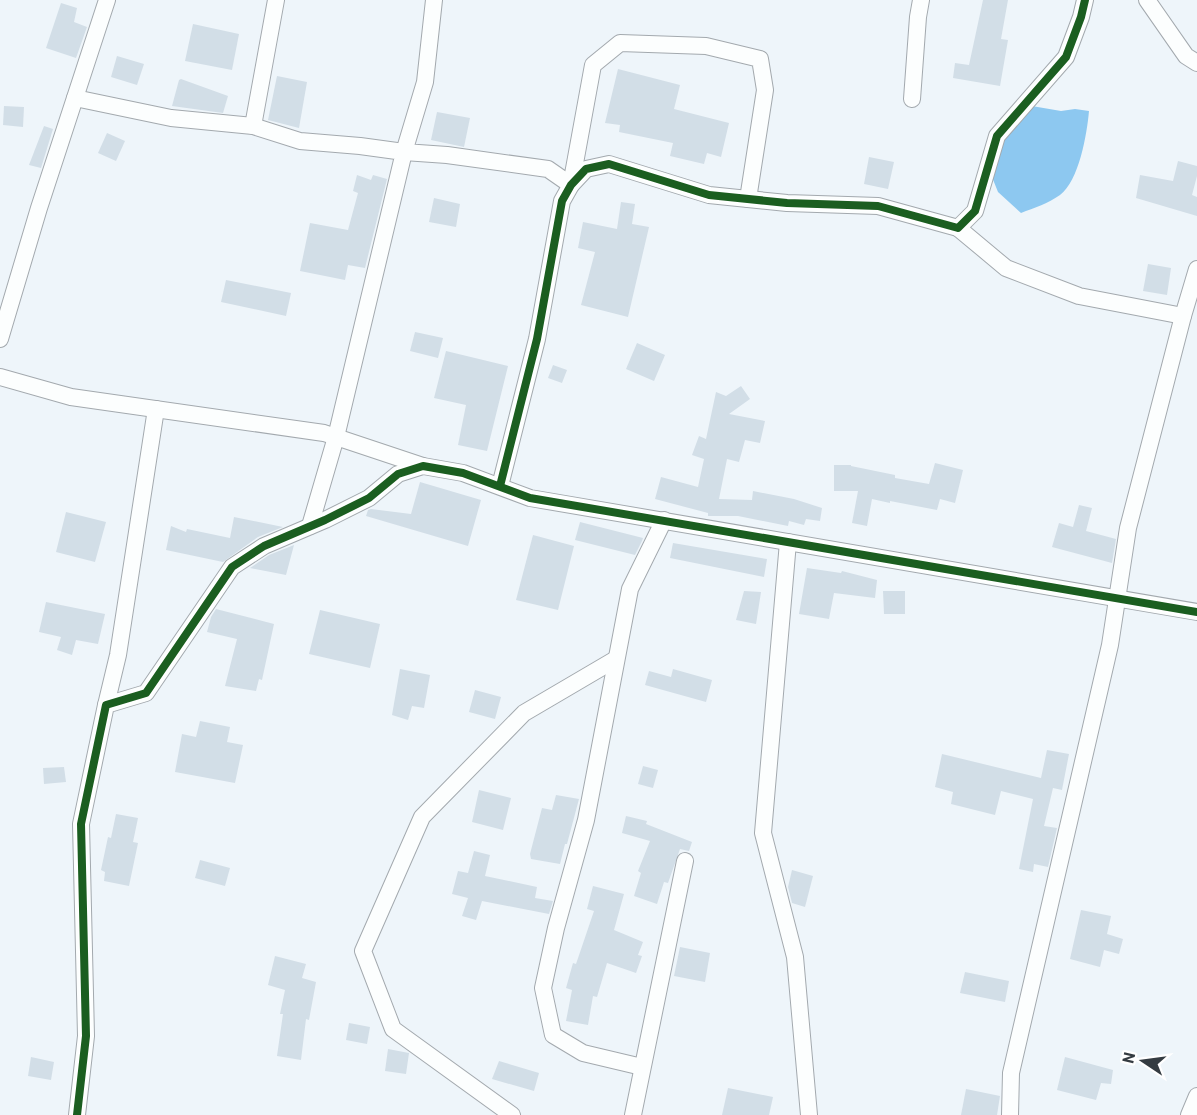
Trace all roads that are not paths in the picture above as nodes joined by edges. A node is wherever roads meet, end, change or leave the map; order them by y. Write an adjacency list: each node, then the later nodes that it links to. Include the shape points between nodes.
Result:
1 (107, 0): 8 (street)
2 (276, 0): 10 (street)
3 (434, 0): 11 (street, via 425,82)
4 (921, 0): 9 (street)
5 (1085, 0): 14 (street, via 1066,57 997,136 975,211)
6 (1147, 0): 7 (street, via 1186,56)
7 (1197, 63)
8 (75, 98): 10 (street, via 171,118); 17 (street)
9 (912, 99)
10 (253, 126): 11 (street, via 300,141)
11 (404, 152): 12 (street, via 548,169); 20 (street)
12 (571, 185): 13 (street, via 586,169 609,164 709,195); 13 (street, via 593,64 620,43 706,46 760,59 765,90); 22 (street, via 562,201 537,339)
13 (748, 199): 14 (street, via 878,206)
14 (958, 228): 16 (street, via 1016,272 1079,296)
15 (1197, 269): 16 (street)
16 (1183, 316): 26 (street, via 1128,528)
17 (0, 339)
18 (0, 377): 19 (street, via 70,397)
19 (156, 409): 20 (street); 29 (street, via 118,655)
20 (336, 437): 21 (street); 24 (street)
21 (423, 466): 22 (street, via 463,473); 24 (street, via 398,474 369,498)
22 (500, 486): 23 (street, via 530,498)
23 (664, 520): 25 (street); 28 (street, via 630,589)
24 (310, 526): 29 (street, via 264,546 232,567 146,693)
25 (788, 542): 26 (street); 36 (street, via 762,833 795,957)
26 (1117, 598): 27 (street); 37 (street, via 1110,645 1011,1073)
27 (1197, 612)
28 (616, 659): 31 (street, via 586,820 543,988 552,1035 582,1053); 34 (street, via 524,713 422,817 363,951 393,1029)
29 (106, 705): 33 (street, via 81,824 86,1036)
30 (685, 861): 31 (street)
31 (642, 1067): 35 (street)
32 (1197, 1096): 38 (street)
33 (77, 1115)
34 (512, 1115)
35 (633, 1115)
36 (809, 1115)
37 (1010, 1115)
38 (1189, 1115)

